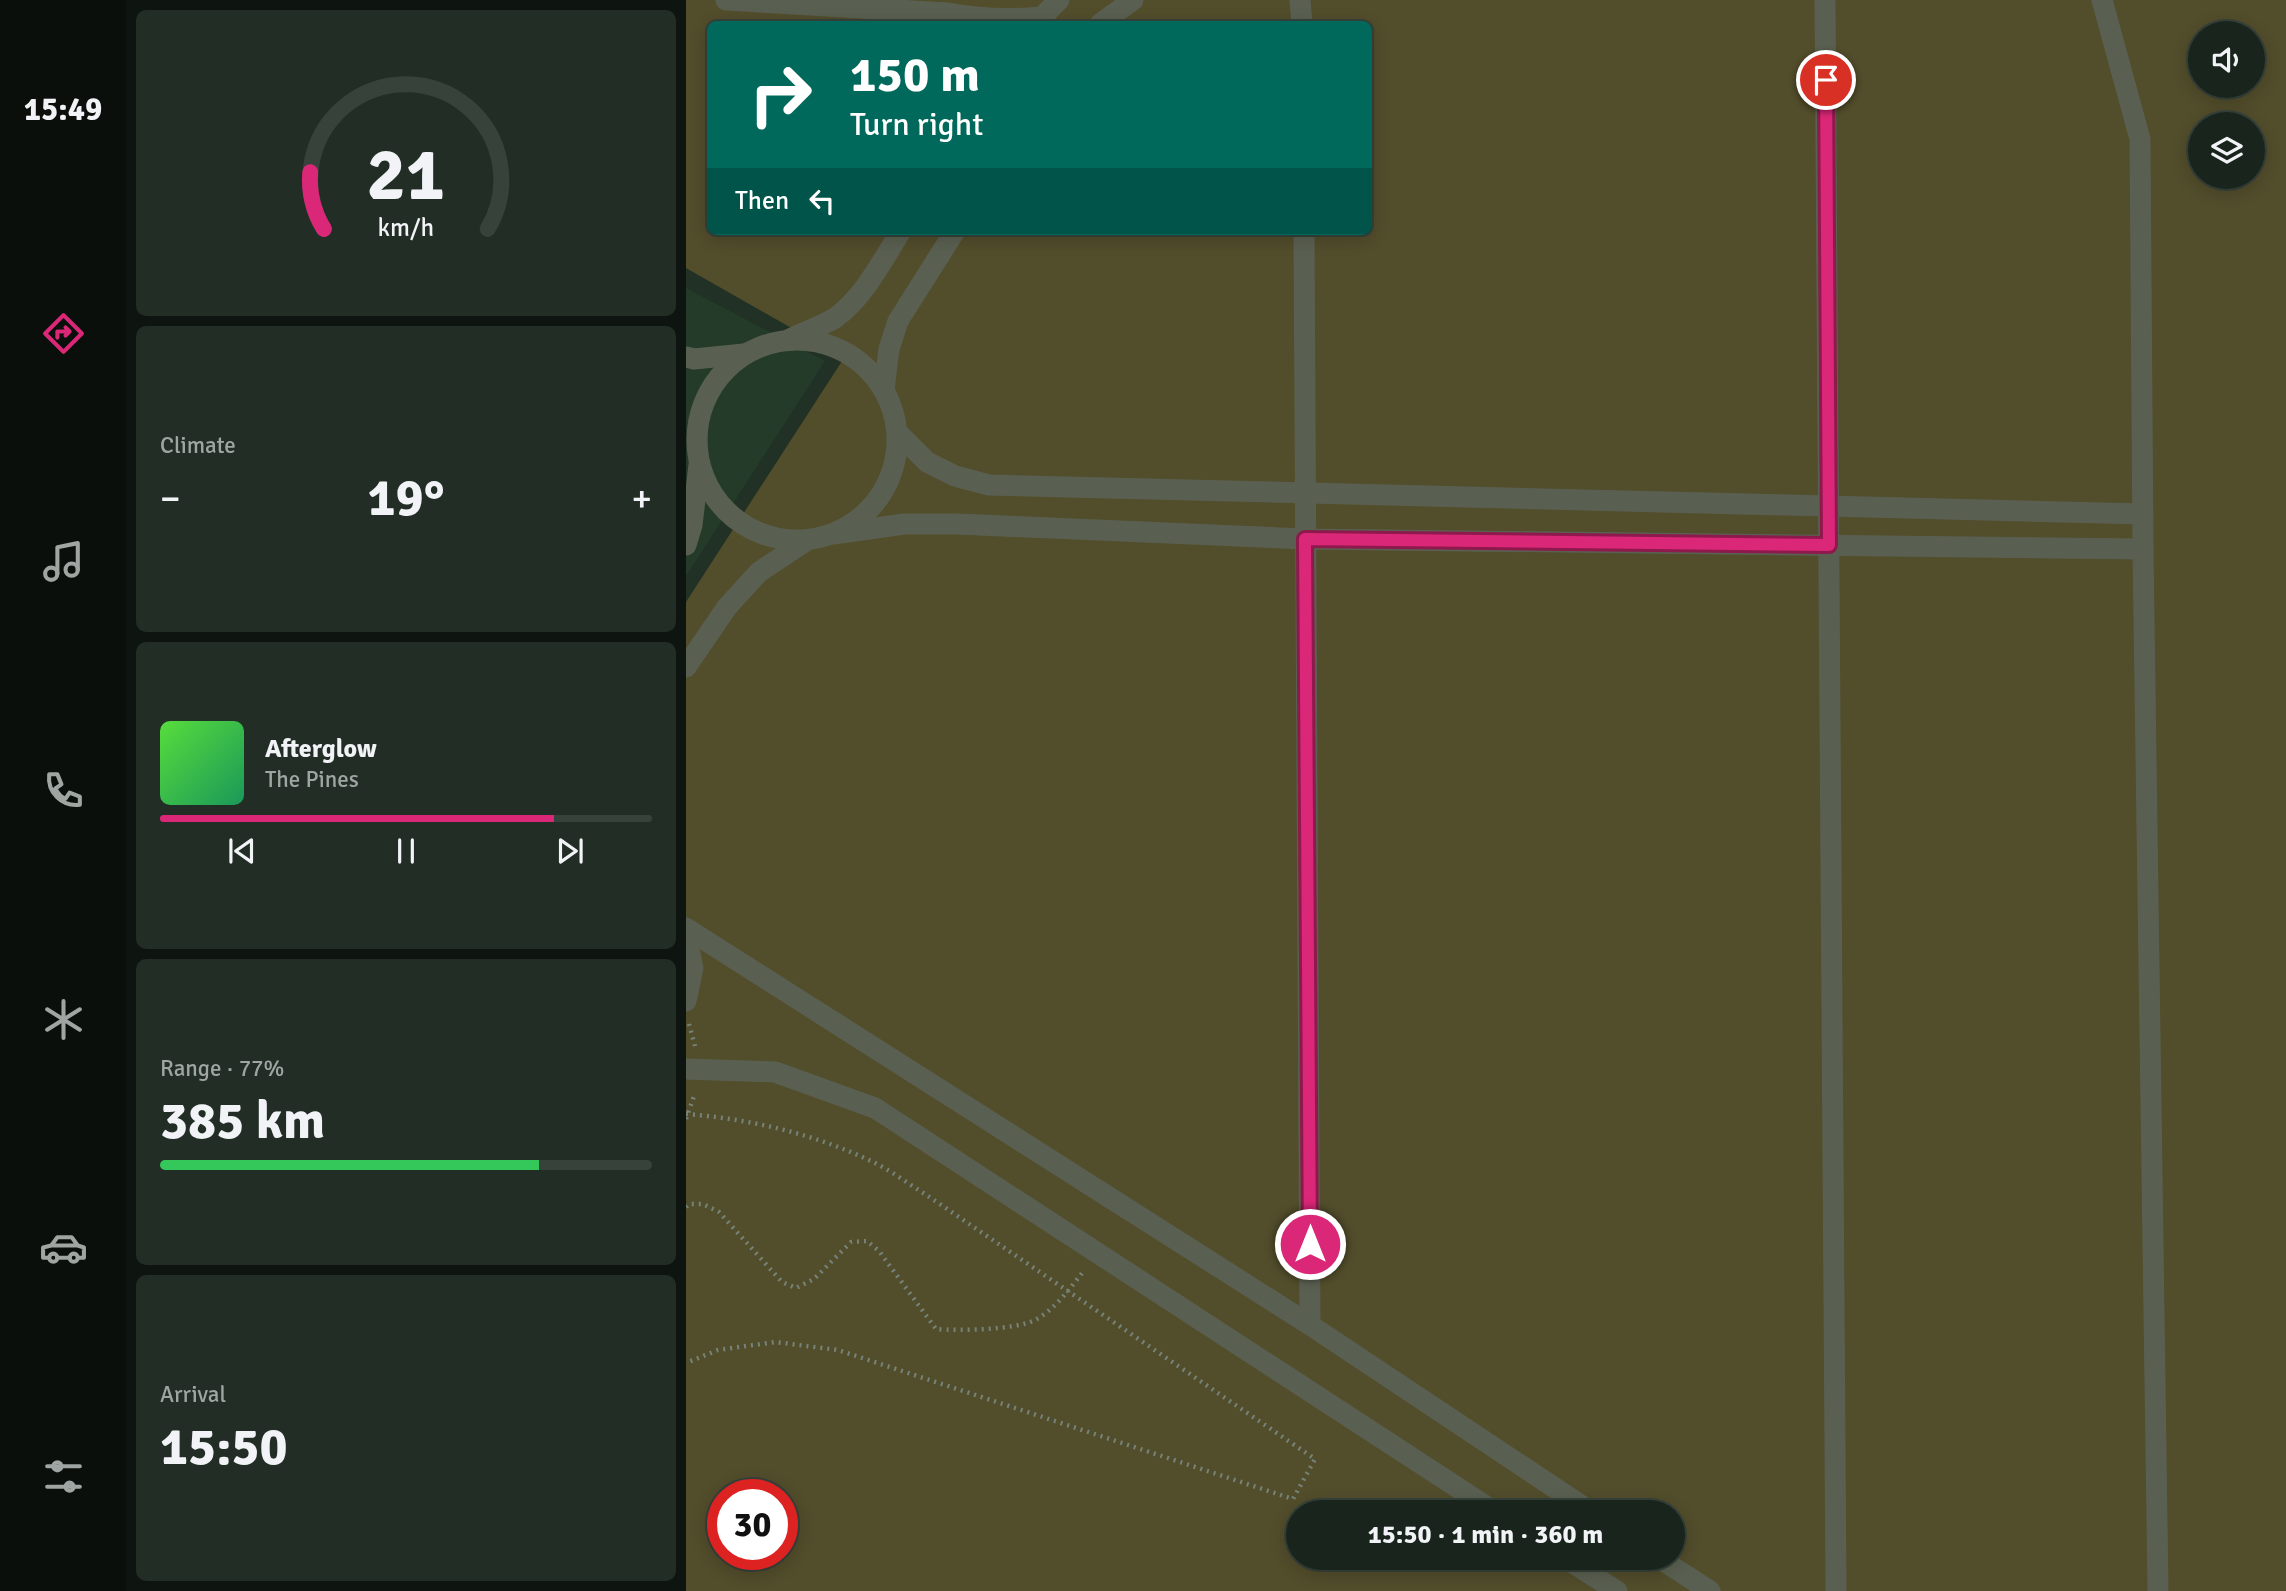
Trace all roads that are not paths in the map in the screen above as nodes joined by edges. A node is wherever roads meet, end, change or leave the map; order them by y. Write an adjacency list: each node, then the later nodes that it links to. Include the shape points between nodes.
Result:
1 (726, 0): 7 (street)
2 (1059, 0): 8 (street)
3 (1133, 0): 9 (street)
4 (1300, 0): 10 (street)
5 (1825, 0): 22 (street)
6 (2102, 0): 23 (street, via 2140,139)
7 (956, 19): 8 (street)
8 (1039, 21)
9 (1104, 21)
10 (1303, 21)
11 (898, 235): 14 (street, via 852,302 834,318)
12 (952, 235): 17 (street, via 898,321)
13 (1304, 235): 21 (street)
14 (789, 339): 15 (street); 17 (street, via 817,341 844,351 867,367)
15 (744, 354): 16 (street); 18 (street, via 711,388)
16 (686, 357)
17 (884, 390): 19 (street)
18 (691, 429): 20 (street)
19 (897, 432): 21 (street, via 927,462 989,485); 24 (street, via 897,454 882,494 853,524)
20 (699, 463): 26 (street, via 727,513 750,529 778,539); 27 (street)
21 (1305, 494): 22 (street); 25 (street)
22 (1829, 507): 23 (street); 28 (street)
23 (2143, 514): 29 (street)
24 (834, 534): 25 (street, via 904,524 957,524); 26 (street)
25 (1305, 539): 28 (street); 35 (street)
26 (806, 541): 30 (street, via 759,572 727,607)
27 (686, 545)
28 (1829, 545): 29 (street); 42 (street)
29 (2143, 549): 43 (street)
30 (686, 667)
31 (686, 928): 35 (street)
32 (686, 934): 33 (street, via 693,968)
33 (686, 1000)
34 (686, 1069): 36 (street, via 775,1072 875,1108)
35 (1310, 1325): 37 (street)
36 (1477, 1500)
37 (1573, 1500)
38 (1584, 1570): 40 (street)
39 (1678, 1570): 41 (street)
40 (1616, 1591)
41 (1710, 1591)
42 (1836, 1591)
43 (2158, 1591)

